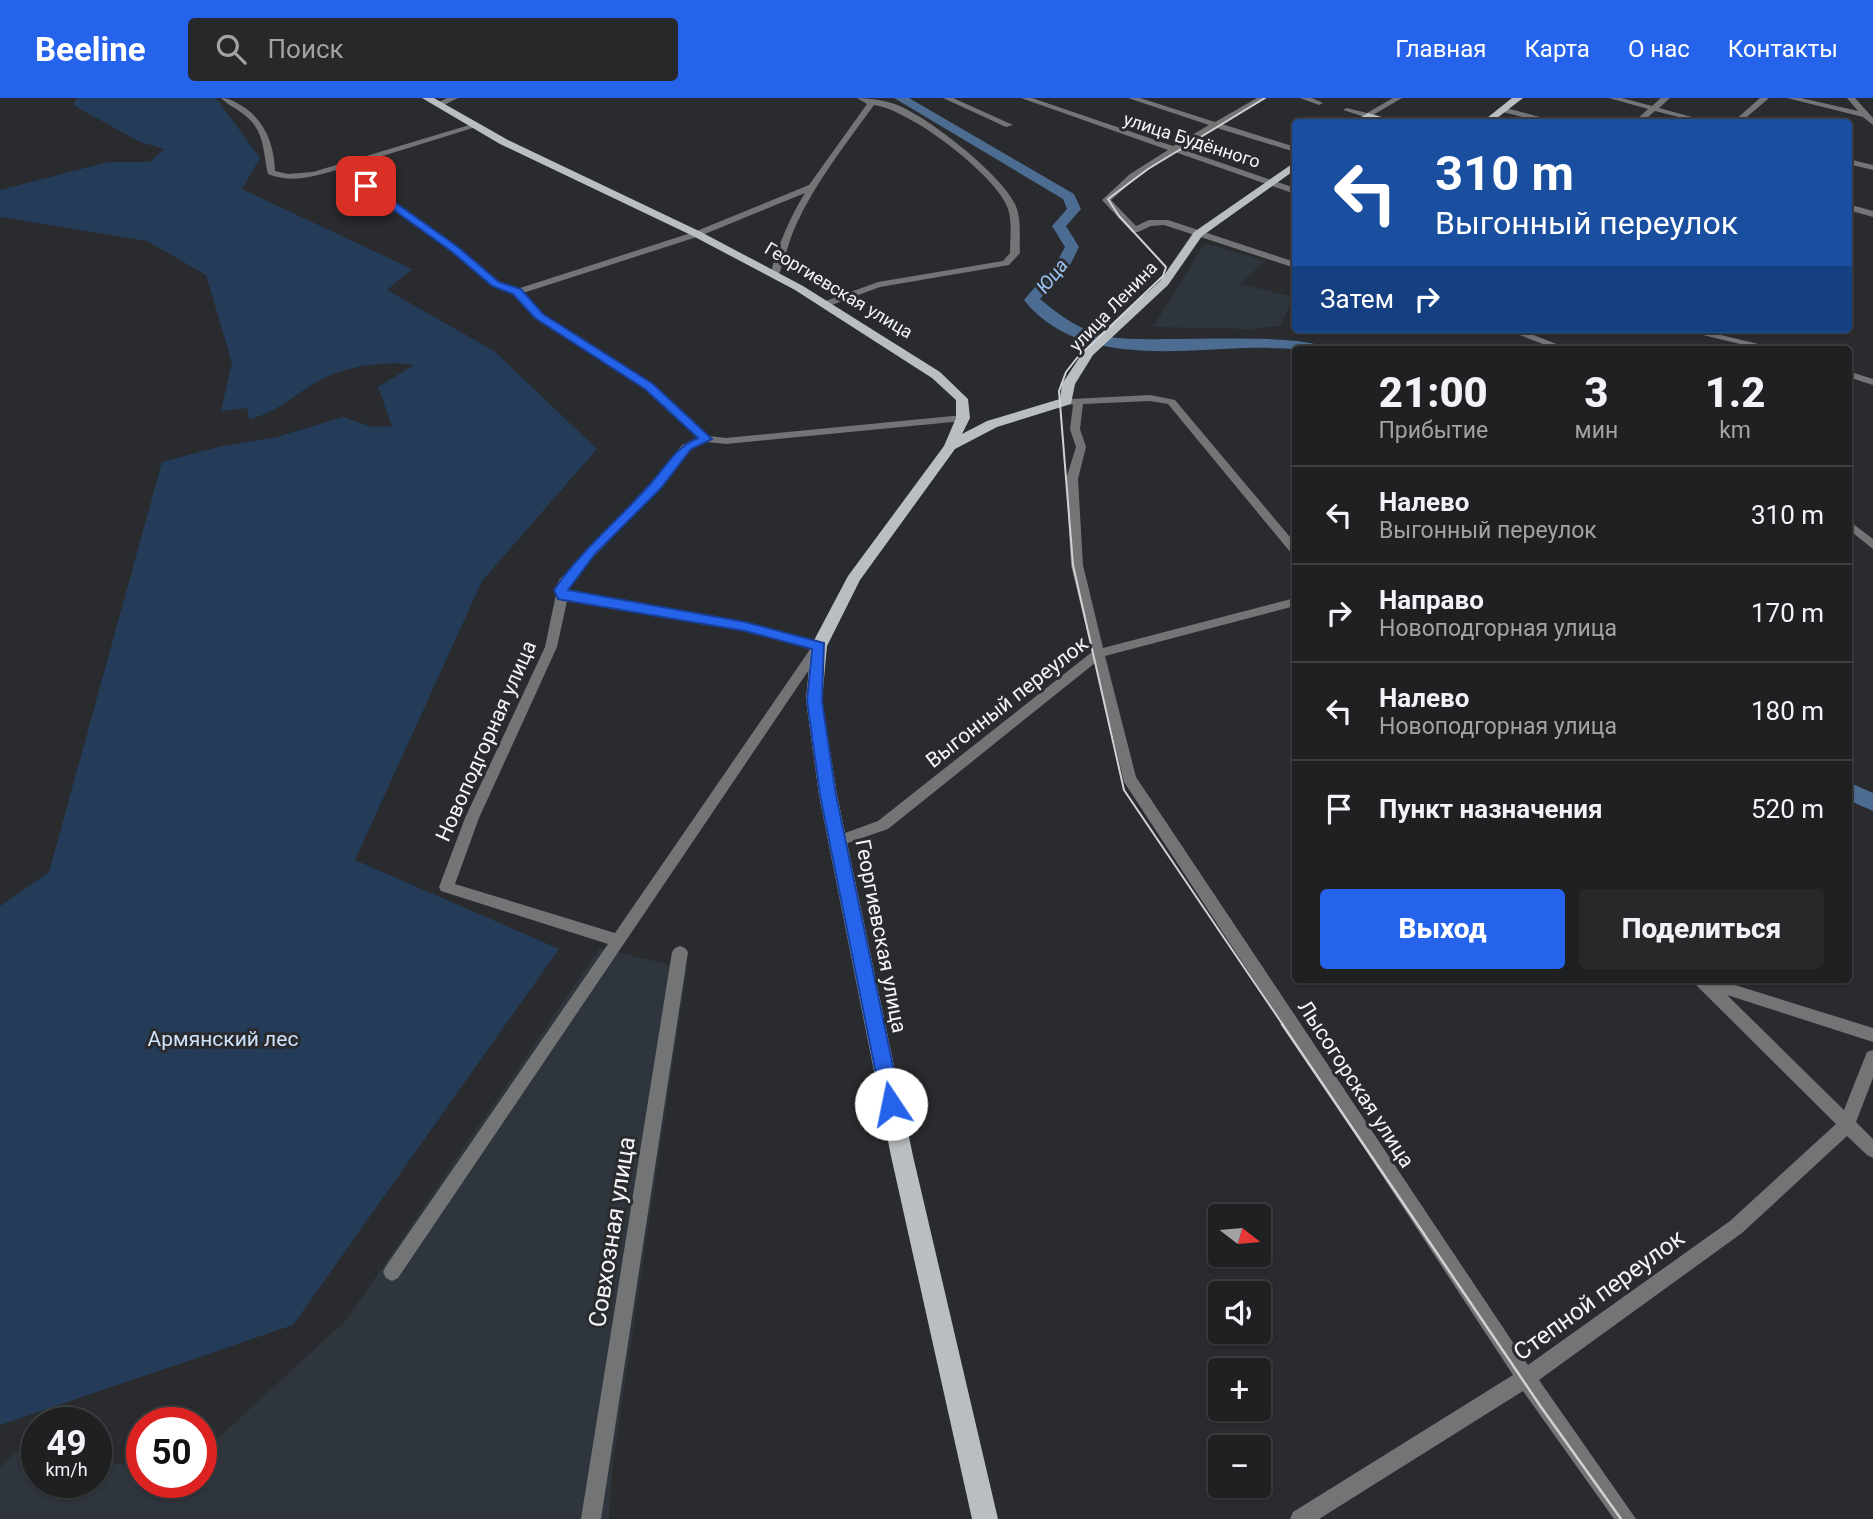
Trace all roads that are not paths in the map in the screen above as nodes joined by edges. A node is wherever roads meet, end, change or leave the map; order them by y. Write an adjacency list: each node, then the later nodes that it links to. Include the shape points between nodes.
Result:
1 (225, 98): 39 (street, via 253,117 271,152 271,172 301,177)
2 (427, 98): 18 (main road, Георгиевская улица)
3 (454, 98): 18 (street)
4 (862, 98): 19 (street)
5 (947, 98): 34 (street)
6 (1025, 98): 37 (street, улица Будённого)
7 (1132, 98): 35 (street)
8 (1262, 98): 35 (street)
9 (1304, 98): 17 (street)
10 (1398, 98): 24 (street)
11 (1518, 98): 21 (main road)
12 (1613, 98): 20 (street)
13 (1666, 98): 20 (street)
14 (1765, 98): 31 (street)
15 (1791, 98): 23 (street)
16 (1851, 98): 23 (street)
17 (1320, 103)
18 (439, 104): 33 (main road, Георгиевская улица)
19 (871, 104): 43 (street); 52 (street, via 892,106 952,144 993,178 1011,205 1015,253 1006,263 878,285)
20 (1654, 108): 29 (street); 30 (street)
21 (1502, 109): 27 (main road); 28 (street)
22 (1347, 110): 24 (street)
23 (1867, 115): 32 (street)
24 (1368, 116): 25 (main road); 26 (main road)
25 (1363, 119)
26 (1378, 119)
27 (1490, 119)
28 (1537, 119)
29 (1641, 119)
30 (1695, 119)
31 (1740, 119)
32 (1873, 123)
33 (473, 125): 39 (street); 47 (main road, Георгиевская улица)
34 (1009, 125)
35 (1218, 125): 36 (street); 37 (street)
36 (1292, 149)
37 (1176, 151): 42 (street, улица Будённого); 48 (street, via 1106,200 1135,230 1157,221)
38 (1852, 162): 41 (street)
39 (341, 166): 51 (street, via 495,284)
40 (1292, 167): 42 (main road, улица Ленина)
41 (1873, 168)
42 (1269, 182): 44 (street, улица Будённого); 48 (main road, улица Ленина)
43 (811, 187): 47 (street); 50 (street, via 786,235)
44 (1292, 190)
45 (1852, 208): 46 (street)
46 (1873, 214)
47 (697, 234): 50 (main road, Георгиевская улица); 51 (street)
48 (1198, 234): 49 (street); 59 (main road, улица Ленина, via 1166,281 1090,352 1066,389)
49 (1292, 264)
50 (775, 275): 52 (main road, Георгиевская улица)
51 (517, 292): 62 (street, via 539,316 649,387)
52 (826, 304): 60 (main road, Георгиевская улица, via 955,389 962,399)
53 (1520, 333): 55 (street)
54 (1734, 334): 56 (street)
55 (1556, 346)
56 (1767, 346)
57 (1852, 375): 58 (street)
58 (1873, 383)
59 (1072, 402): 61 (main road); 66 (street, via 1150,398 1175,404); 70 (street, Лысогорская улица, via 1081,447 1072,479 1077,565)
60 (962, 418): 61 (main road); 62 (street); 63 (main road, Георгиевская улица)
61 (992, 424): 63 (main road)
62 (706, 439): 67 (street, Новоподгорная улица, via 686,447 656,485 590,551 565,580)
63 (950, 446): 69 (main road, Георгиевская улица, via 853,579)
64 (1852, 527): 65 (street)
65 (1873, 545)
66 (1292, 546)
67 (563, 596): 69 (street, via 745,627); 72 (street, Новоподгорная улица, via 551,647 472,818 446,887)
68 (1292, 602): 70 (street, Выгонный переулок)
69 (819, 646): 71 (main road, Георгиевская улица, via 814,701); 72 (street, Георгиевская улица)
70 (1099, 653): 71 (street, Выгонный переулок, via 883,825); 81 (street, Лысогорская улица, via 1129,778)
71 (839, 841): 83 (main road, Георгиевская улица, via 902,1156)
72 (619, 941): 80 (street, Георгиевская улица)
73 (680, 953): 82 (street, Совхозная улица)
74 (1704, 983): 78 (street)
75 (1710, 983): 76 (street)
76 (1873, 1035)
77 (1873, 1057): 78 (street, Степной переулок)
78 (1846, 1126): 79 (street); 81 (street, Степной переулок, via 1736,1227)
79 (1873, 1150)
80 (391, 1272)
81 (1526, 1378): 84 (street, Степной переулок); 85 (street, Лысогорская улица)
82 (591, 1519)
83 (985, 1519)
84 (1300, 1519)
85 (1626, 1519)

